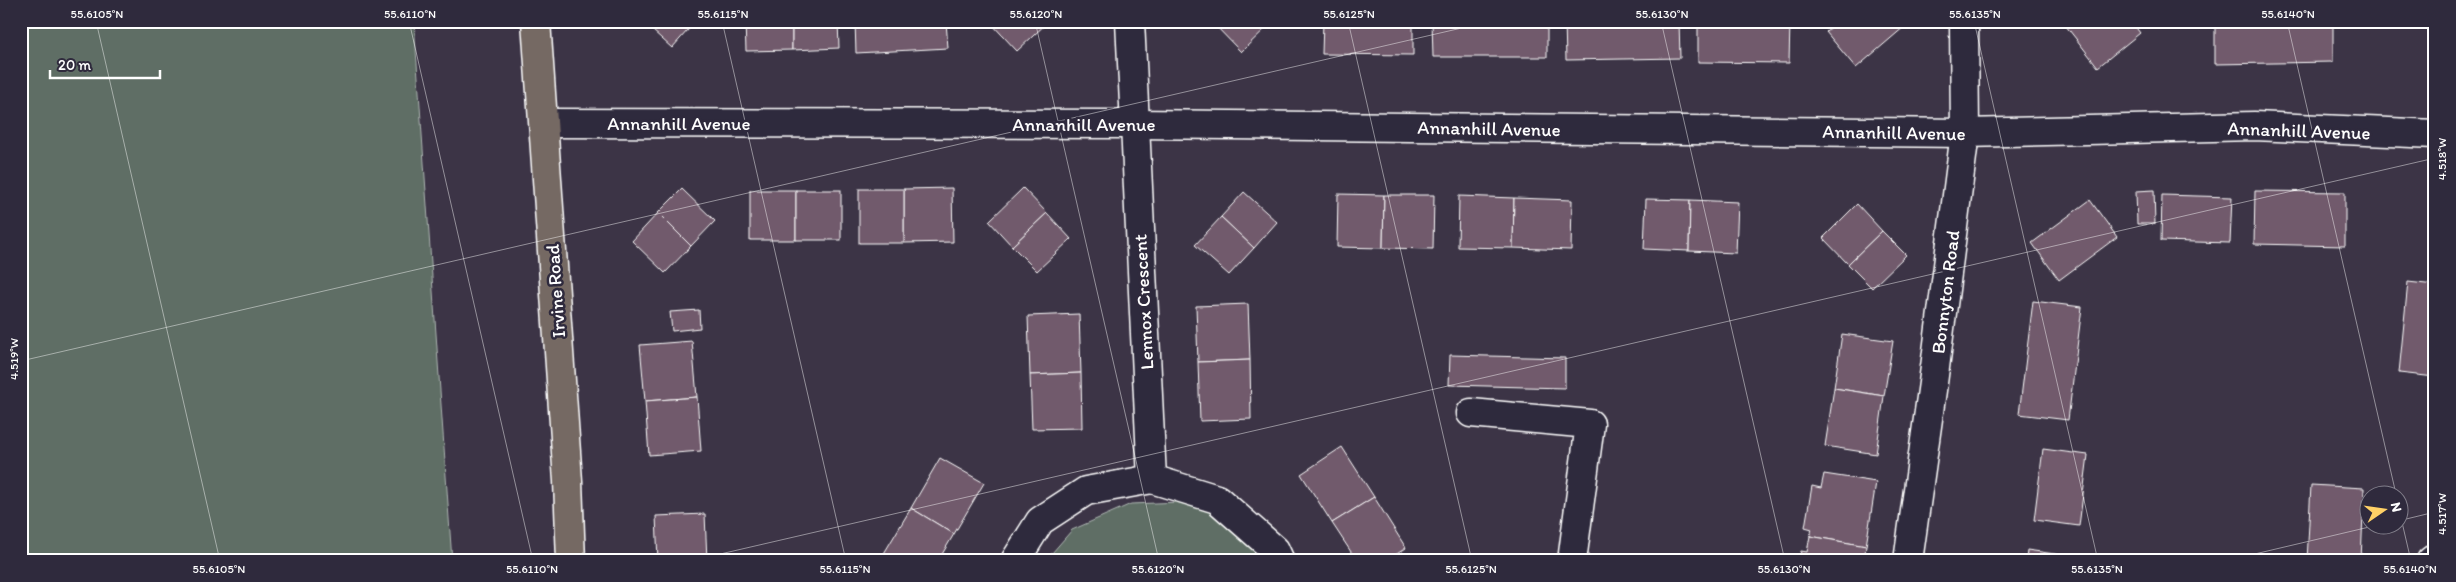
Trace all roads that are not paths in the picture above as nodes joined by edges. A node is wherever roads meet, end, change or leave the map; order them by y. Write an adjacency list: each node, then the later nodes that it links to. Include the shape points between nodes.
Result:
1 (536, 21): 4 (main road, Irvine Road)
2 (1130, 21): 5 (street, Lennox Crescent)
3 (1964, 21): 6 (street, Bonnyton Road)
4 (544, 123): 5 (street, Annanhill Avenue); 11 (main road, Irvine Road)
5 (1134, 124): 6 (street, Annanhill Avenue); 9 (street, Lennox Crescent)
6 (1965, 133): 7 (street, Annanhill Avenue, via 2254,126); 15 (street, Bonnyton Road)
7 (2435, 134)
8 (1471, 413): 14 (street, via 1590,424)
9 (1152, 479): 12 (street, via 1086,491 1040,521); 13 (street, via 1217,499 1275,550)
10 (2435, 558): 16 (street)
11 (571, 561)
12 (1015, 561)
13 (1280, 561)
14 (1572, 561)
15 (1908, 561)
16 (2431, 561)

